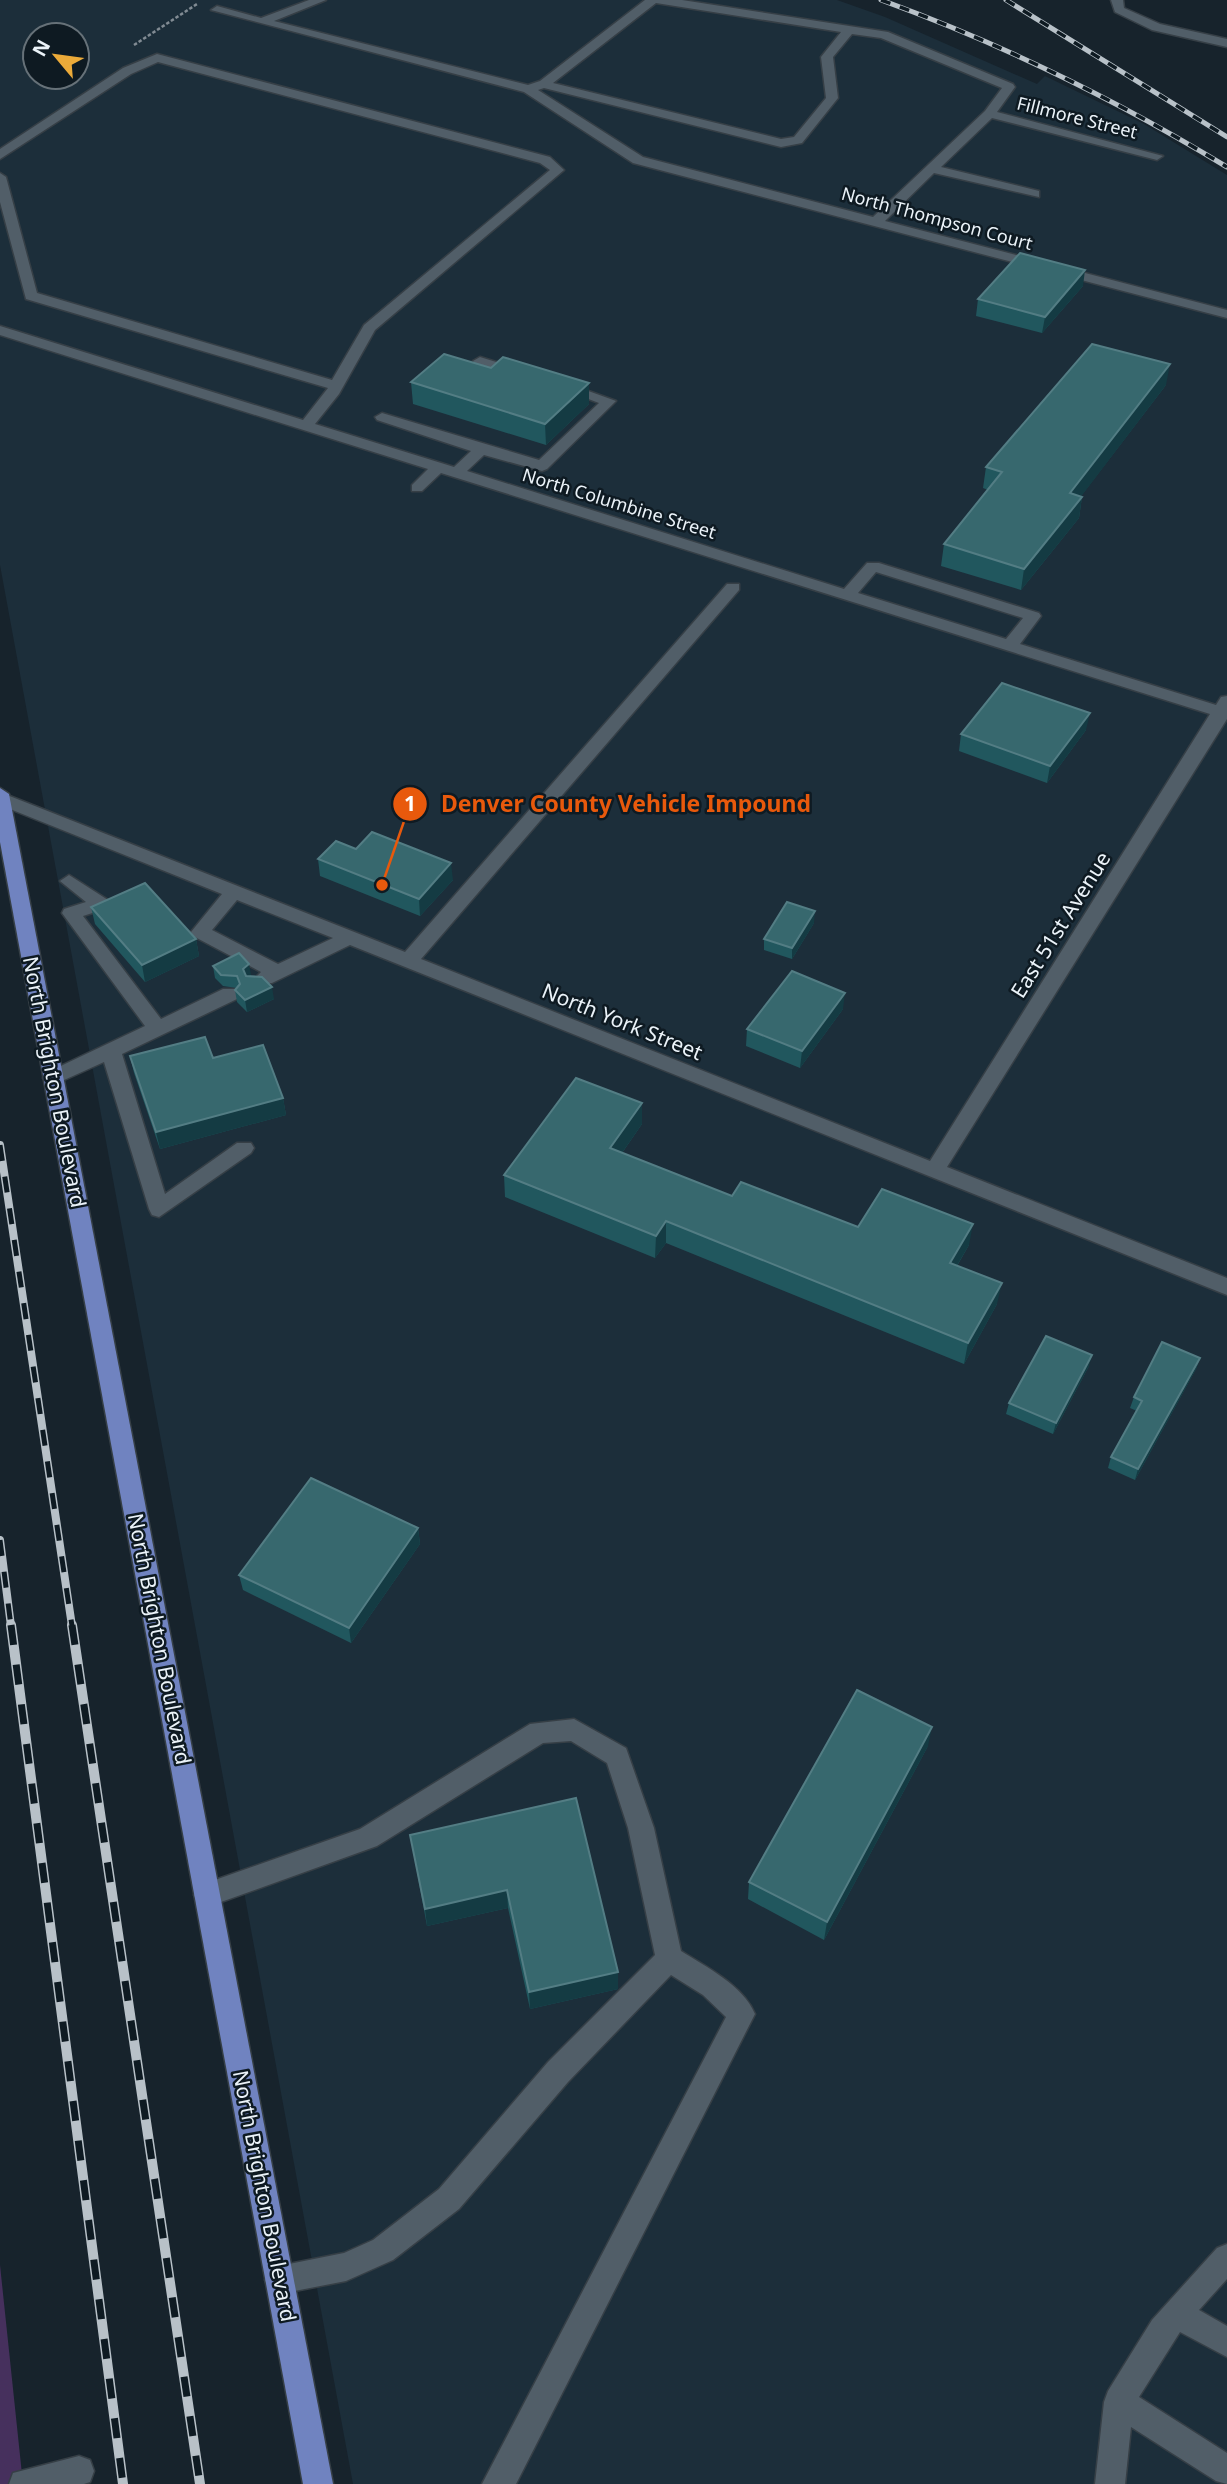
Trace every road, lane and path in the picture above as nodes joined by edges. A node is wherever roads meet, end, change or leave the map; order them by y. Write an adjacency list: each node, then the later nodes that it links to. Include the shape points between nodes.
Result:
1 (320, 0): 6 (street)
2 (652, 0): 9 (street)
3 (660, 0): 7 (street)
4 (1118, 5): 8 (street, via 1156,27)
5 (217, 10): 6 (street)
6 (262, 21): 10 (street)
7 (849, 30): 9 (street, via 827,57 832,98 798,140 781,143); 11 (street, via 884,35 1009,87)
8 (1227, 43)
9 (544, 84): 10 (street)
10 (528, 89): 17 (street, North Thompson Court, via 638,160)
11 (989, 114): 13 (street, Fillmore Street); 14 (street)
12 (0, 155): 21 (street, via 127,71 157,58 545,160 558,170 369,328)
13 (1157, 156)
14 (932, 169): 16 (street); 17 (street)
15 (0, 177): 21 (street, via 31,296)
16 (1034, 194)
17 (876, 222): 18 (street, North Thompson Court)
18 (1227, 314)
19 (0, 330): 23 (street, North Columbine Street)
20 (480, 362): 24 (street, via 609,401 541,466)
21 (336, 386): 23 (street)
22 (382, 417): 24 (street)
23 (306, 426): 25 (street, North Columbine Street)
24 (481, 449): 26 (street)
25 (439, 467): 26 (street, North Columbine Street); 27 (street)
26 (457, 473): 29 (street, North Columbine Street)
27 (417, 488)
28 (733, 587): 37 (street)
29 (848, 594): 30 (street, North Columbine Street); 30 (street, via 873,566 1033,616)
30 (1009, 647): 31 (street, North Columbine Street)
31 (1225, 709): 45 (street, East 51st Avenue)
32 (0, 794): 33 (main road, North Brighton Boulevard)
33 (1, 799): 35 (street, North York Street); 43 (main road, North Brighton Boulevard)
34 (69, 881): 41 (street, via 101,904 71,913)
35 (234, 891): 36 (street, North York Street); 38 (street, via 200,932)
36 (349, 938): 37 (street, North York Street); 38 (street)
37 (408, 961): 45 (street, North York Street)
38 (278, 972): 39 (street)
39 (257, 981)
40 (230, 994): 41 (street)
41 (158, 1029): 42 (street)
42 (111, 1051): 43 (street); 44 (street, via 159,1209)
43 (53, 1078): 47 (main road, North Brighton Boulevard)
44 (244, 1148)
45 (934, 1172): 46 (street, North York Street)
46 (1227, 1287)
47 (207, 1895): 48 (street, via 368,1838 539,1731 573,1730 617,1756 641,1828); 50 (main road, North Brighton Boulevard)
48 (669, 1959): 50 (street, via 558,2072 449,2199 383,2250 346,2267); 56 (street, via 712,1986 742,2014)
49 (1227, 2258): 51 (street)
50 (279, 2280): 58 (main road, North Brighton Boulevard)
51 (1176, 2313): 52 (street); 53 (street)
52 (1227, 2342)
53 (1119, 2402): 54 (street); 59 (street)
54 (1227, 2470)
55 (79, 2471): 57 (street)
56 (504, 2482)
57 (24, 2484)
58 (318, 2484)
59 (1110, 2484)

